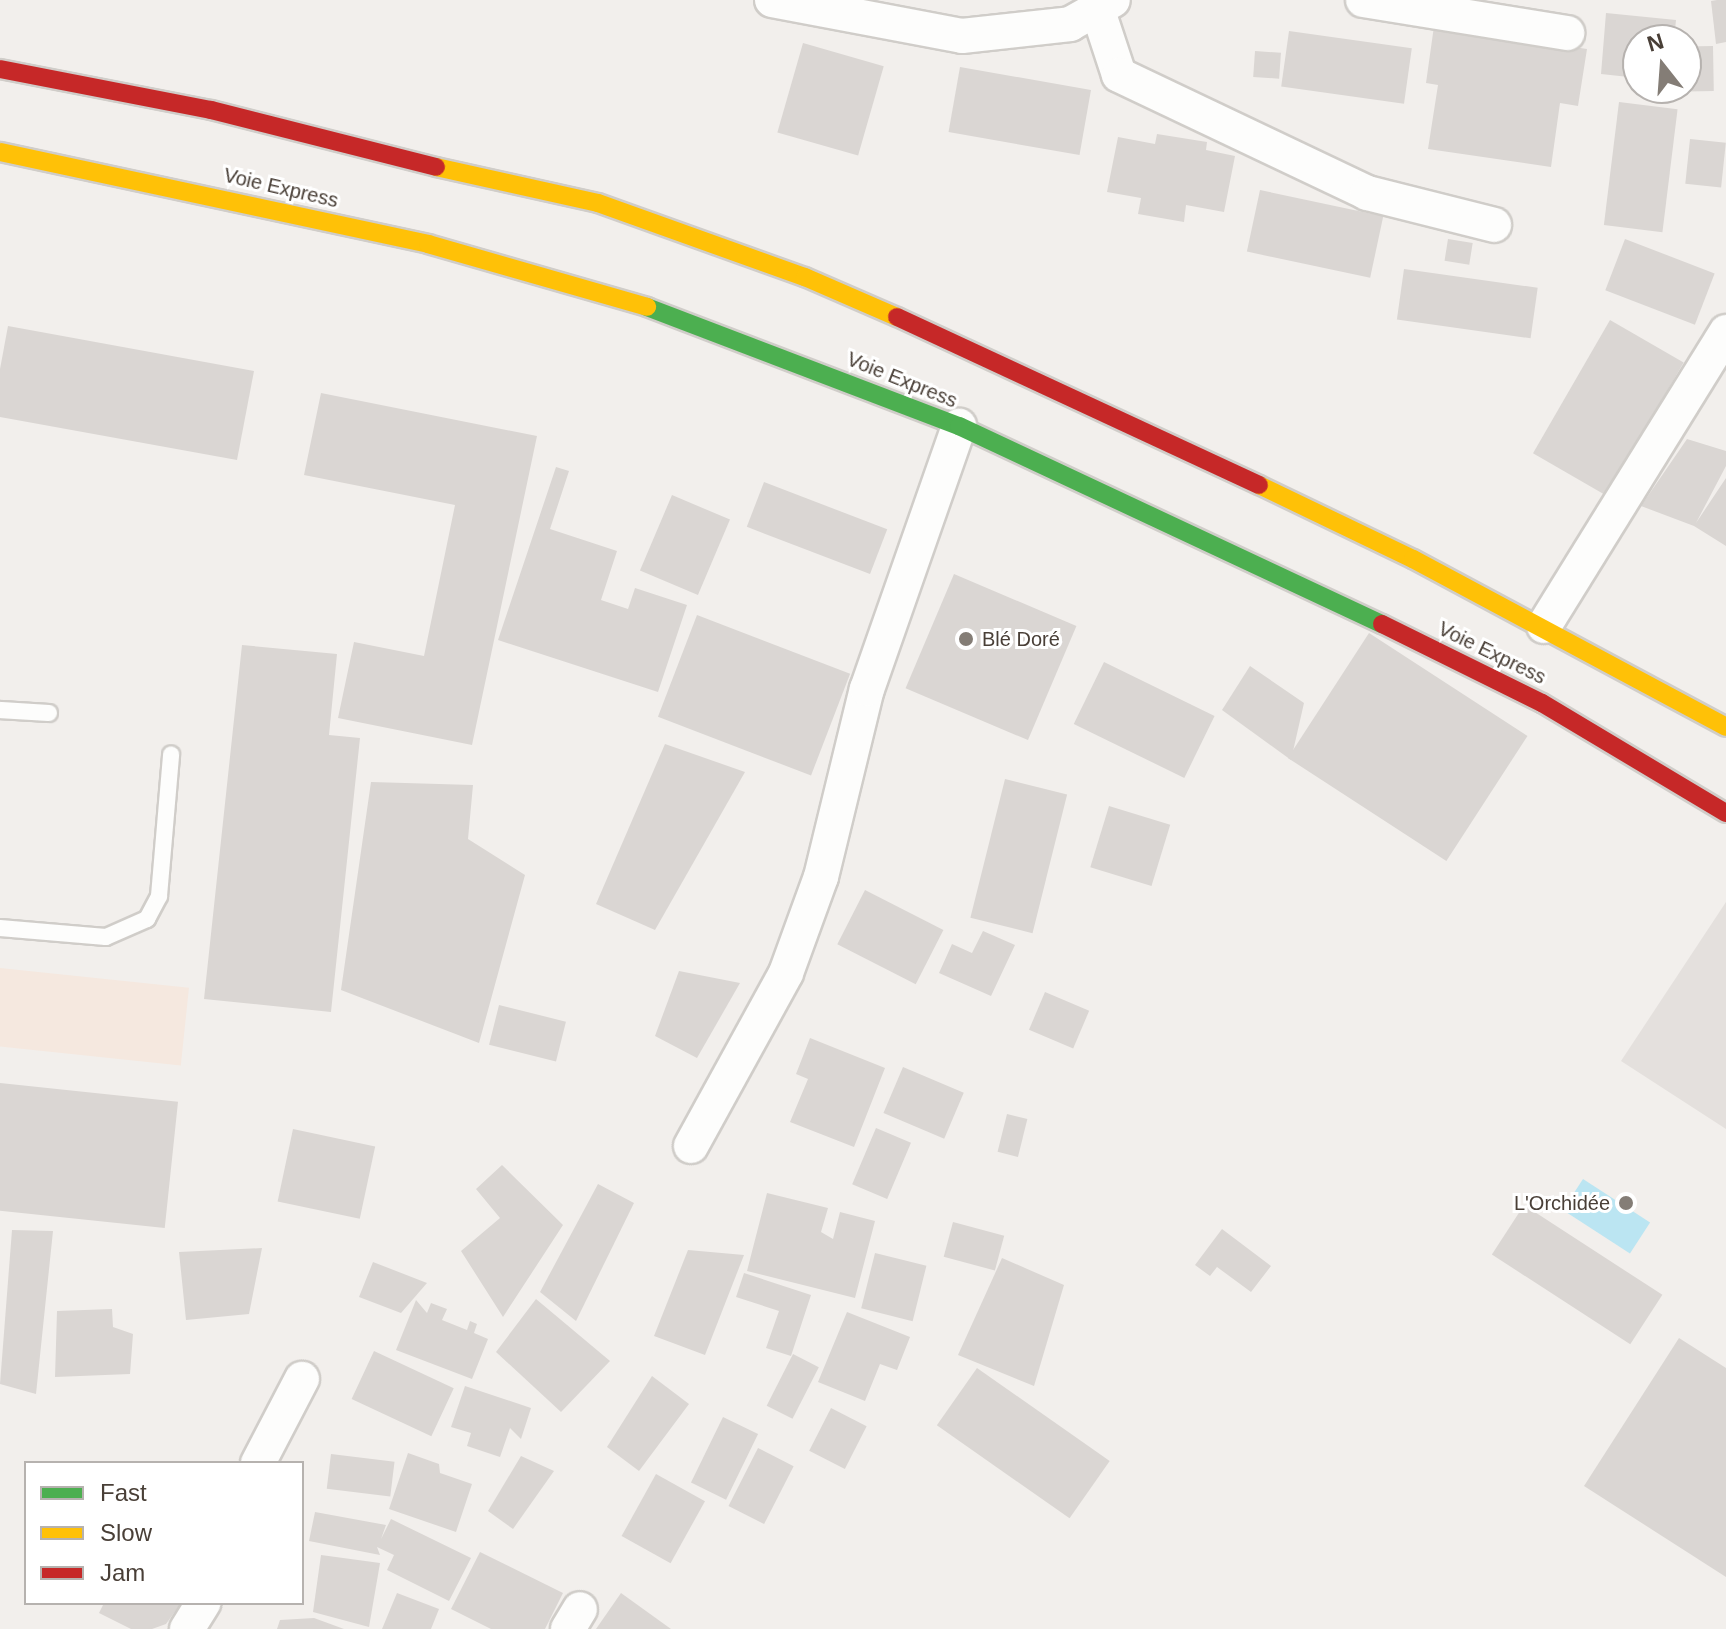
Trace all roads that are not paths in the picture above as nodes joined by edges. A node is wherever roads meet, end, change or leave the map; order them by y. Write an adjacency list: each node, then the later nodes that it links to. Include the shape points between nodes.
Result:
1 (772, 0): 3 (street, via 962,36 1027,33 1070,24)
2 (1363, 0): 4 (street)
3 (1105, 6): 7 (street, via 1119,75 1367,193)
4 (1567, 33)
5 (0, 69): 10 (highway, via 211,110 613,208 907,319)
6 (0, 152): 9 (highway, Voie Express, via 305,216 579,284 725,334)
7 (1494, 225)
8 (1726, 332): 10 (street)
9 (959, 426): 15 (highway, Voie Express, via 1222,545 1542,703); 17 (street, via 867,689 821,877 786,973)
10 (1544, 626): 13 (highway)
11 (0, 710): 12 (lane)
12 (49, 713)
13 (1726, 727)
14 (171, 755): 16 (lane, via 159,896 147,919 106,937)
15 (1726, 813)
16 (0, 928)
17 (691, 1146)
18 (302, 1379): 19 (street)
19 (259, 1461)
20 (202, 1605): 21 (street)
21 (187, 1629)

